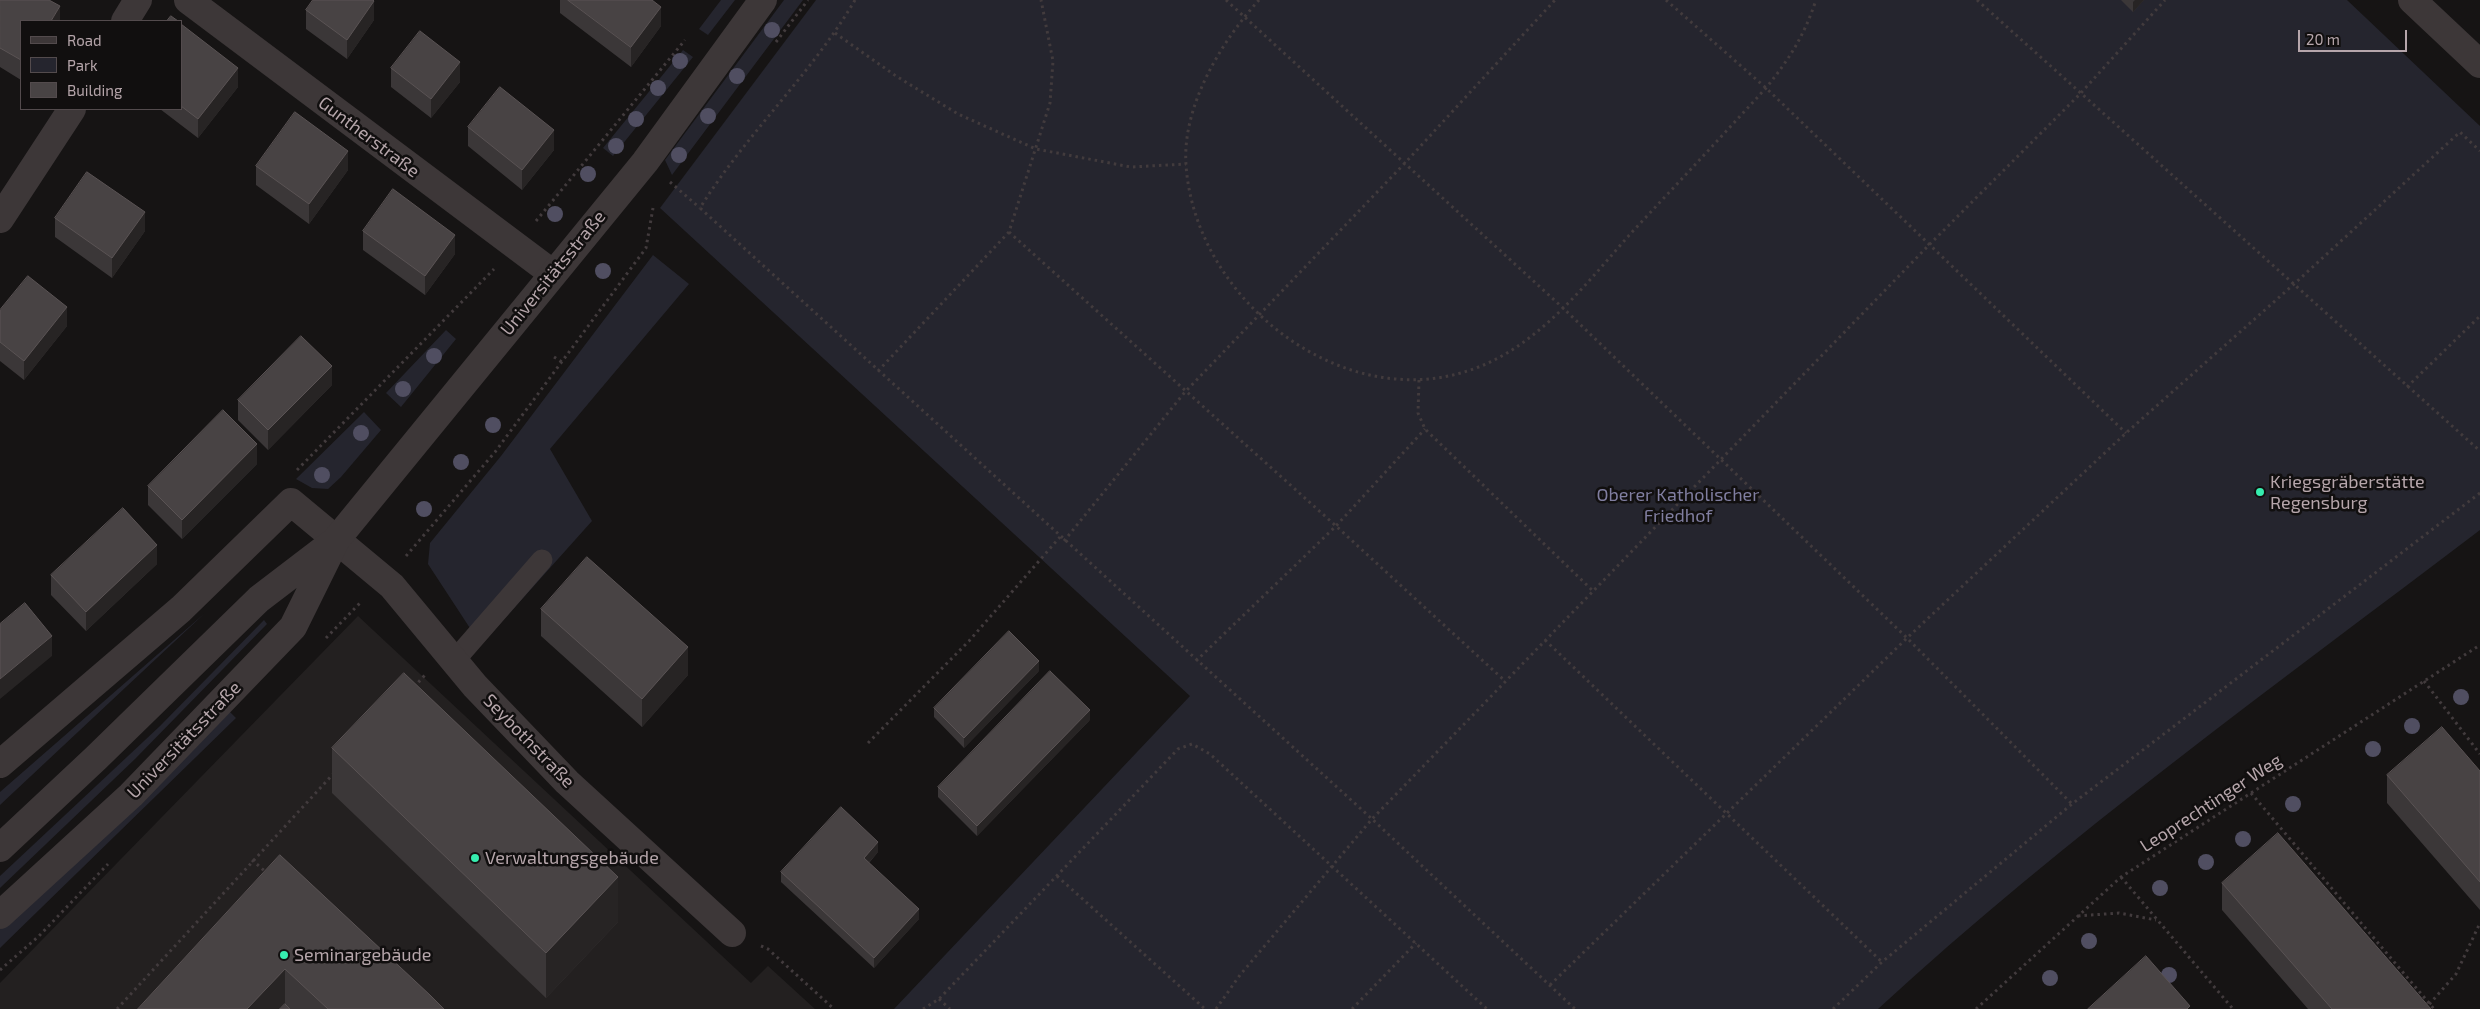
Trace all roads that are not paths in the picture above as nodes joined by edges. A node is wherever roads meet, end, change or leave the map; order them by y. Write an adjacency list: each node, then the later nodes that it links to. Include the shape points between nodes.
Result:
1 (138, 0): 5 (street)
2 (188, 0): 9 (street, Guntherstraße)
3 (763, 0): 9 (street, Universitätsstraße, via 645,162)
4 (2412, 0): 6 (street)
5 (126, 20)
6 (2480, 64)
7 (71, 110): 8 (street)
8 (0, 219)
9 (552, 273): 10 (street, Universitätsstraße)
10 (336, 540): 12 (street, Seybothstraße, via 392,586); 13 (street, via 291,502 181,609); 14 (street, Universitätsstraße, via 259,599); 15 (street, Universitätsstraße, via 293,627 131,795)
11 (542, 560): 12 (lane)
12 (450, 656): 16 (street, Seybothstraße, via 567,782)
13 (0, 764)
14 (0, 848)
15 (0, 915)
16 (732, 932)

